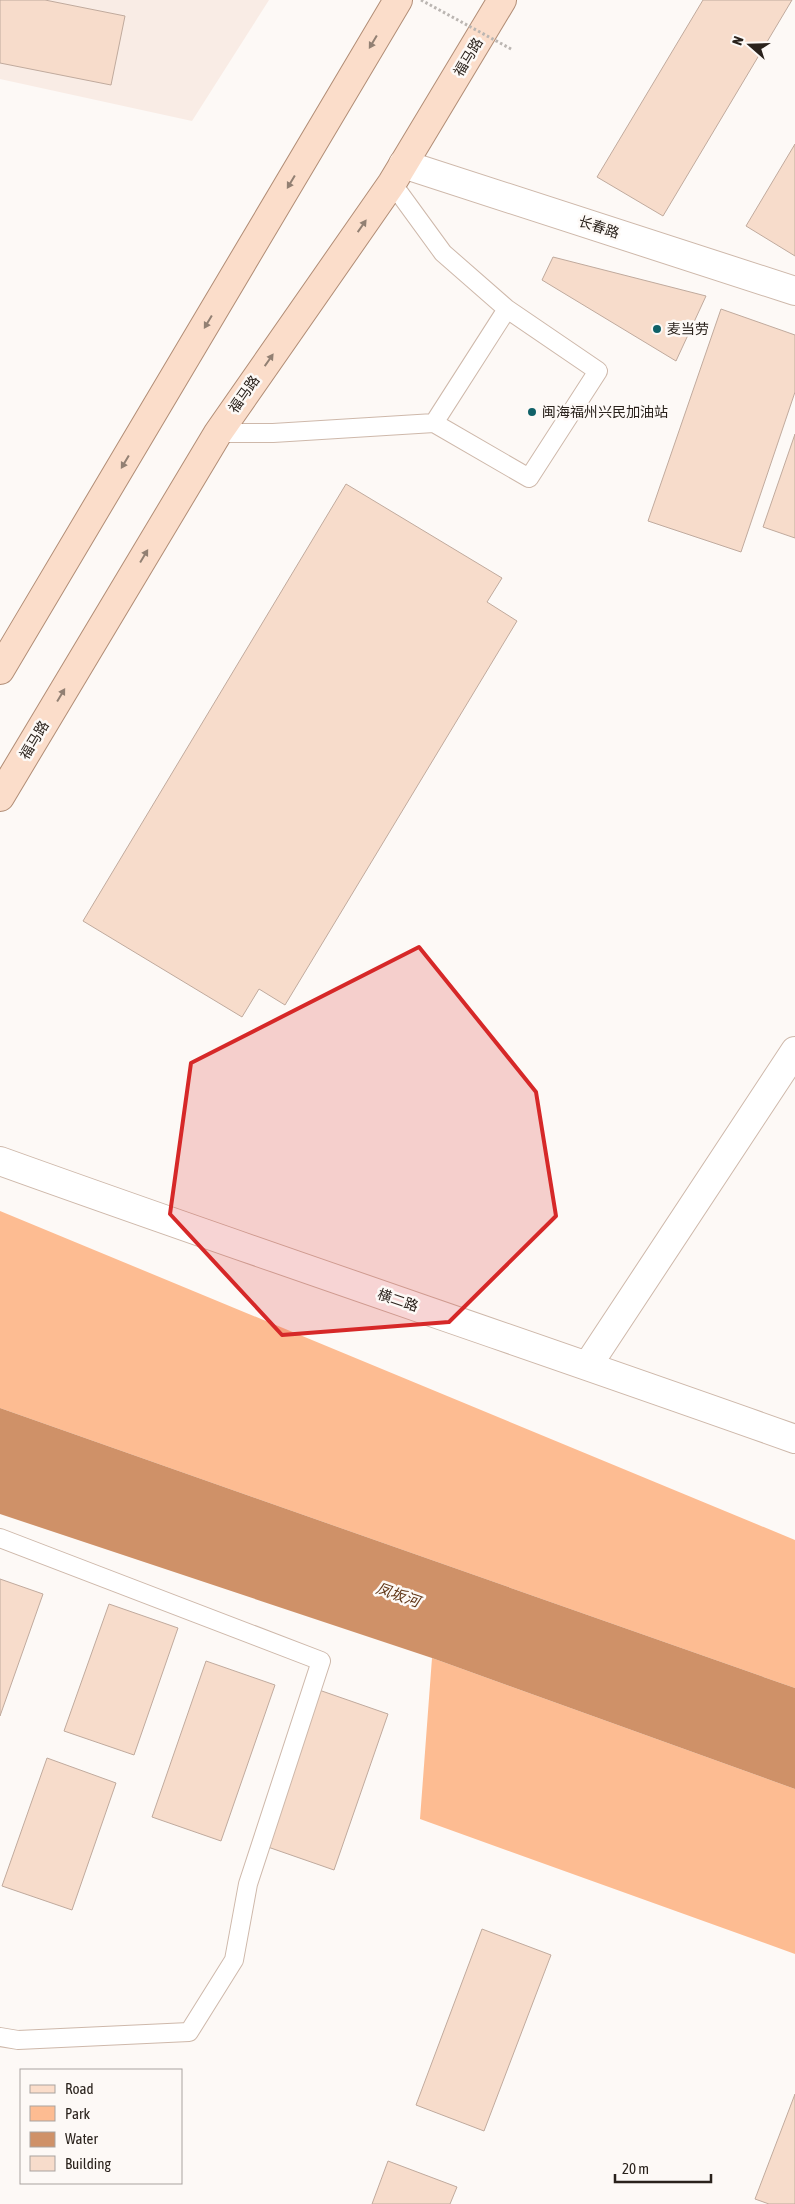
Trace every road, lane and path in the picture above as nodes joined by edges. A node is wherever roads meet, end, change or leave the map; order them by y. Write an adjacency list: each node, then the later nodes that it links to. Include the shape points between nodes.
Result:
1 (398, 0): 10 (main road, one-way to 10)
2 (421, 0): 4 (path, bridge)
3 (502, 0): 5 (main road, 福马路)
4 (513, 50)
5 (398, 174): 6 (street, 长春路); 7 (lane, via 442,253); 9 (main road, 福马路, one-way to 5)
6 (795, 291)
7 (507, 309): 8 (lane); 8 (lane, via 598,371 582,396 529,478)
8 (434, 423): 9 (lane, via 273,433)
9 (218, 432): 11 (main road, 福马路, one-way to 9)
10 (0, 670)
11 (0, 797)
12 (795, 1051): 14 (street)
13 (0, 1161): 14 (street, 横二路)
14 (588, 1365): 15 (street, 横二路)
15 (795, 1439)
16 (0, 1538): 17 (lane, via 320,1661 248,1884 234,1960 189,2032 18,2040)
17 (0, 2037)

